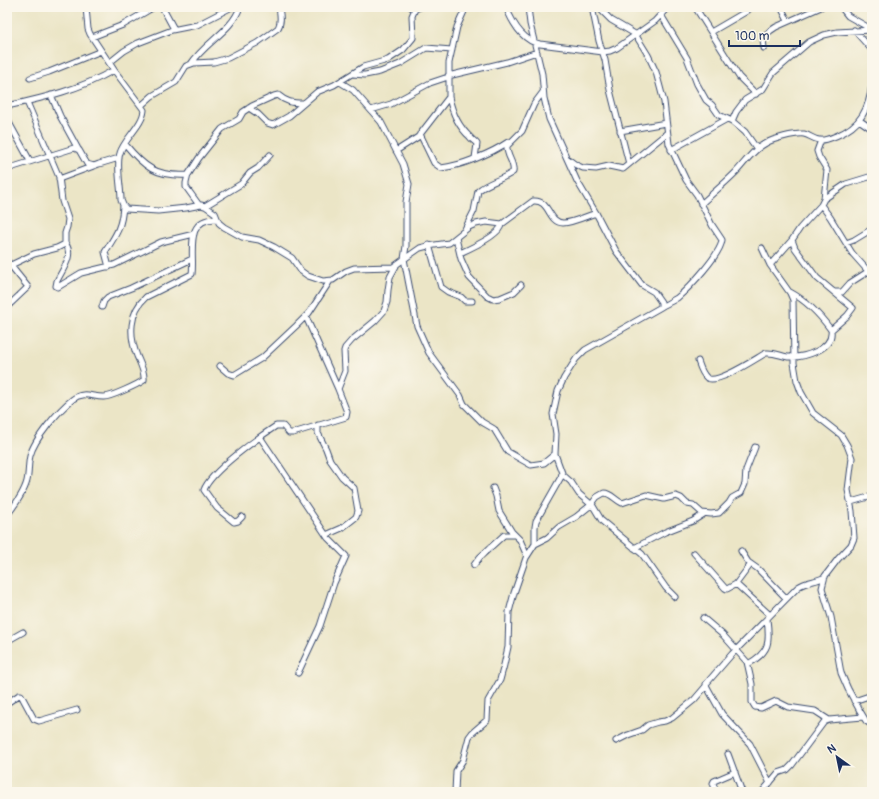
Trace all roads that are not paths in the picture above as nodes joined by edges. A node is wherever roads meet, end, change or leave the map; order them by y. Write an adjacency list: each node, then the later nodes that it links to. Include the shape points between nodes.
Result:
1 (86, 7): 26 (street, via 88,29)
2 (154, 7): 26 (street, via 123,26)
3 (162, 7): 21 (street)
4 (232, 7): 21 (street, via 197,25)
5 (240, 7): 35 (street, via 226,29 200,52)
6 (279, 7): 35 (street, via 279,27 267,36 228,58)
7 (466, 7): 29 (street, via 456,27)
8 (506, 7): 27 (street, via 524,37)
9 (528, 7): 27 (street)
10 (592, 7): 33 (street, via 598,41)
11 (598, 7): 25 (street, via 611,20)
12 (668, 7): 19 (street)
13 (695, 7): 24 (street)
14 (749, 7): 24 (street, via 749,10)
15 (781, 7): 20 (street)
16 (821, 7): 20 (street)
17 (841, 7): 23 (street, via 848,16)
18 (415, 8): 37 (street, via 412,16 413,38 408,45 392,58 365,66)
19 (661, 15): 25 (street); 53 (street, via 687,58 703,95 719,115)
20 (788, 21): 28 (street, via 769,32 763,39)
21 (174, 29): 34 (street, via 131,47)
22 (854, 30): 23 (street); 30 (street); 43 (street, via 831,33 809,42 773,73 764,88)
23 (872, 30)
24 (711, 32): 43 (street, via 739,77)
25 (635, 34): 33 (street, via 617,48); 55 (street, via 656,72 664,102)
26 (92, 37): 31 (street)
27 (535, 44): 32 (street); 33 (street)
28 (764, 48)
29 (452, 50): 37 (street, via 426,48 400,64 380,72); 38 (street)
30 (872, 50)
31 (101, 51): 34 (street); 39 (street)
32 (537, 52): 38 (street); 42 (street)
33 (603, 52): 57 (street)
34 (109, 63): 36 (street)
35 (191, 64): 48 (street, via 186,66 176,82)
36 (114, 70): 44 (street, via 85,85); 48 (street)
37 (353, 74): 40 (street)
38 (448, 76): 45 (street); 51 (street)
39 (30, 78)
40 (340, 82): 47 (street, via 317,92); 51 (street, via 353,90)
41 (872, 84): 54 (street, via 868,105)
42 (544, 91): 60 (street, via 534,104 525,127); 71 (street, via 549,118)
43 (756, 94): 53 (street, via 744,102)
44 (51, 95): 46 (street); 63 (street)
45 (448, 97): 59 (street); 70 (street, via 459,123 477,144)
46 (27, 102): 49 (street); 67 (street)
47 (303, 103): 50 (street, via 287,102 277,95); 50 (street, via 273,126)
48 (142, 105): 62 (street, via 142,118)
49 (7, 106)
50 (249, 108): 76 (street, via 219,132)
51 (371, 110): 66 (street, via 384,126)
52 (7, 119): 72 (street)
53 (730, 120): 64 (street, via 745,132); 65 (street)
54 (859, 120): 56 (street); 61 (street, via 848,131)
55 (666, 123): 57 (street); 58 (street)
56 (872, 129)
57 (620, 131): 73 (street)
58 (667, 133): 65 (street); 73 (street)
59 (420, 134): 66 (street); 70 (street, via 434,163 439,167)
60 (513, 140): 70 (street); 88 (street, via 506,150 513,172 478,191 474,212)
61 (821, 140): 64 (street, via 805,134 795,135 767,142); 79 (street, via 817,151 827,170)
62 (124, 144): 69 (street); 76 (street, via 145,166 153,170 171,175)
63 (78, 149): 67 (street, via 72,148); 74 (street, via 86,163)
64 (757, 149): 80 (street)
65 (672, 150): 80 (street)
66 (396, 151): 98 (street, via 402,160 409,184)
67 (50, 155): 72 (street); 78 (street)
68 (270, 155): 83 (street, via 240,185)
69 (119, 158): 74 (street); 81 (street)
70 (475, 158)
71 (567, 158): 73 (street, via 580,167 593,169 609,166 623,169); 84 (street)
72 (30, 161): 75 (street)
73 (629, 164)
74 (94, 166): 78 (street)
75 (7, 169)
76 (188, 175): 83 (street, via 186,186)
77 (869, 177): 79 (street, via 846,184)
78 (59, 179): 92 (street, via 62,201 68,218)
79 (824, 199): 82 (street)
80 (701, 204): 111 (street, via 722,238 722,245 688,288)
81 (122, 205): 83 (street, via 128,210 158,211); 102 (street, via 122,220 114,240 105,253)
82 (821, 205): 91 (street); 93 (street)
83 (202, 206): 85 (street, via 215,212)
84 (596, 213): 86 (street, via 566,223 558,223 541,202 535,201); 111 (street, via 618,256 642,285 654,292 661,302)
85 (218, 219): 89 (street, via 202,223); 104 (street, via 222,226 240,236 259,240 290,256 308,276 318,281)
86 (501, 225): 88 (street, via 480,223); 96 (street, via 500,229 490,236)
87 (872, 228): 93 (street)
88 (464, 230): 90 (street)
89 (194, 234): 97 (street); 102 (street, via 161,242)
90 (456, 238): 94 (street, via 447,244); 96 (street)
91 (792, 240): 101 (street); 107 (street, via 817,278)
92 (65, 243): 99 (street, via 57,248); 102 (street, via 69,255 56,286 81,274)
93 (846, 243): 103 (street, via 852,254)
94 (429, 245): 98 (street); 108 (street, via 440,286 461,296 465,301)
95 (762, 248): 101 (street)
96 (460, 253): 105 (street, via 469,278 490,298 497,299 513,293)
97 (192, 259): 110 (street, via 108,297); 128 (street, via 191,275 146,297 135,313 133,343 144,380 105,397 83,395 70,402 39,437 30,456 27,482)
98 (404, 259): 100 (street); 121 (street, via 418,330 429,353 464,404 482,422 494,429 508,452 525,462 538,465)
99 (9, 263): 109 (street, via 28,287)
100 (397, 265): 104 (street, via 354,268); 117 (street, via 390,277 385,309 345,348 345,371)
101 (770, 265): 106 (street)
102 (108, 267)
103 (870, 270): 107 (street, via 842,291)
104 (330, 281): 112 (street)
105 (521, 286)
106 (789, 291): 113 (street, via 823,319); 114 (street, via 793,300)
107 (834, 292): 113 (street, via 853,308 848,316)
108 (472, 301)
109 (7, 307)
110 (102, 307)
111 (660, 307): 121 (street, via 585,350 571,367 561,384 554,408)
112 (306, 317): 116 (street, via 262,358 234,376); 117 (street)
113 (831, 330): 114 (street, via 831,336 825,346)
114 (794, 357): 115 (street, via 766,353 714,379 705,376); 125 (street, via 797,381 810,410 839,433 847,445 852,459 848,490)
115 (698, 361)
116 (220, 366)
117 (338, 389): 118 (street, via 348,412 347,416)
118 (318, 425): 119 (street, via 292,433 279,425); 131 (street, via 318,433 330,460 354,488 358,511 354,519)
119 (260, 437): 129 (street, via 223,466 204,489 217,508 234,522); 131 (street)
120 (755, 447): 127 (street, via 741,493 732,498 719,513)
121 (556, 454): 122 (street)
122 (562, 474): 126 (street); 132 (street, via 560,482 536,521)
123 (493, 488): 130 (street, via 499,511)
124 (872, 496): 125 (street)
125 (851, 502): 139 (street, via 854,534 852,542)
126 (591, 505): 127 (street, via 604,493 622,503 646,495 664,499 674,496 694,505); 132 (street, via 550,536); 133 (street, via 602,521)
127 (704, 514): 133 (street)
128 (7, 515)
129 (242, 518)
130 (515, 535): 136 (street); 138 (street, via 504,534)
131 (326, 536): 149 (street, via 346,558 334,583 320,626)
132 (535, 544): 136 (street)
133 (634, 548): 141 (street, via 645,557 661,582)
134 (741, 551): 137 (street)
135 (694, 553): 140 (street, via 725,588)
136 (527, 556): 162 (street, via 510,606 508,647 502,673 488,701 487,720 469,737 463,760 456,771)
137 (751, 564): 140 (street); 142 (street)
138 (474, 565)
139 (825, 576): 142 (street, via 817,581 802,584); 152 (street, via 822,588 831,617 840,668)
140 (736, 584): 143 (street)
141 (675, 597)
142 (786, 598): 143 (street)
143 (769, 617): 147 (street); 148 (street, via 767,646 760,657)
144 (702, 618): 147 (street, via 718,630)
145 (23, 632): 146 (street)
146 (7, 641)
147 (736, 650): 148 (street); 150 (street)
148 (748, 664): 156 (street, via 752,702 755,707 761,708 776,701 788,707 815,711)
149 (298, 673)
150 (706, 686): 158 (street, via 672,718 658,721); 161 (street, via 722,714 750,744)
151 (872, 695): 152 (street)
152 (854, 701): 155 (street)
153 (7, 703): 154 (street, via 21,695 34,718 39,721)
154 (77, 710)
155 (863, 717): 156 (street); 157 (street)
156 (829, 720): 161 (street, via 823,722 792,765 778,773)
157 (872, 725)
158 (616, 741)
159 (728, 754): 160 (street)
160 (735, 772): 163 (street, via 714,781); 164 (street)
161 (770, 783): 165 (street)
162 (455, 792)
163 (716, 792)
164 (742, 792)
165 (762, 792)

